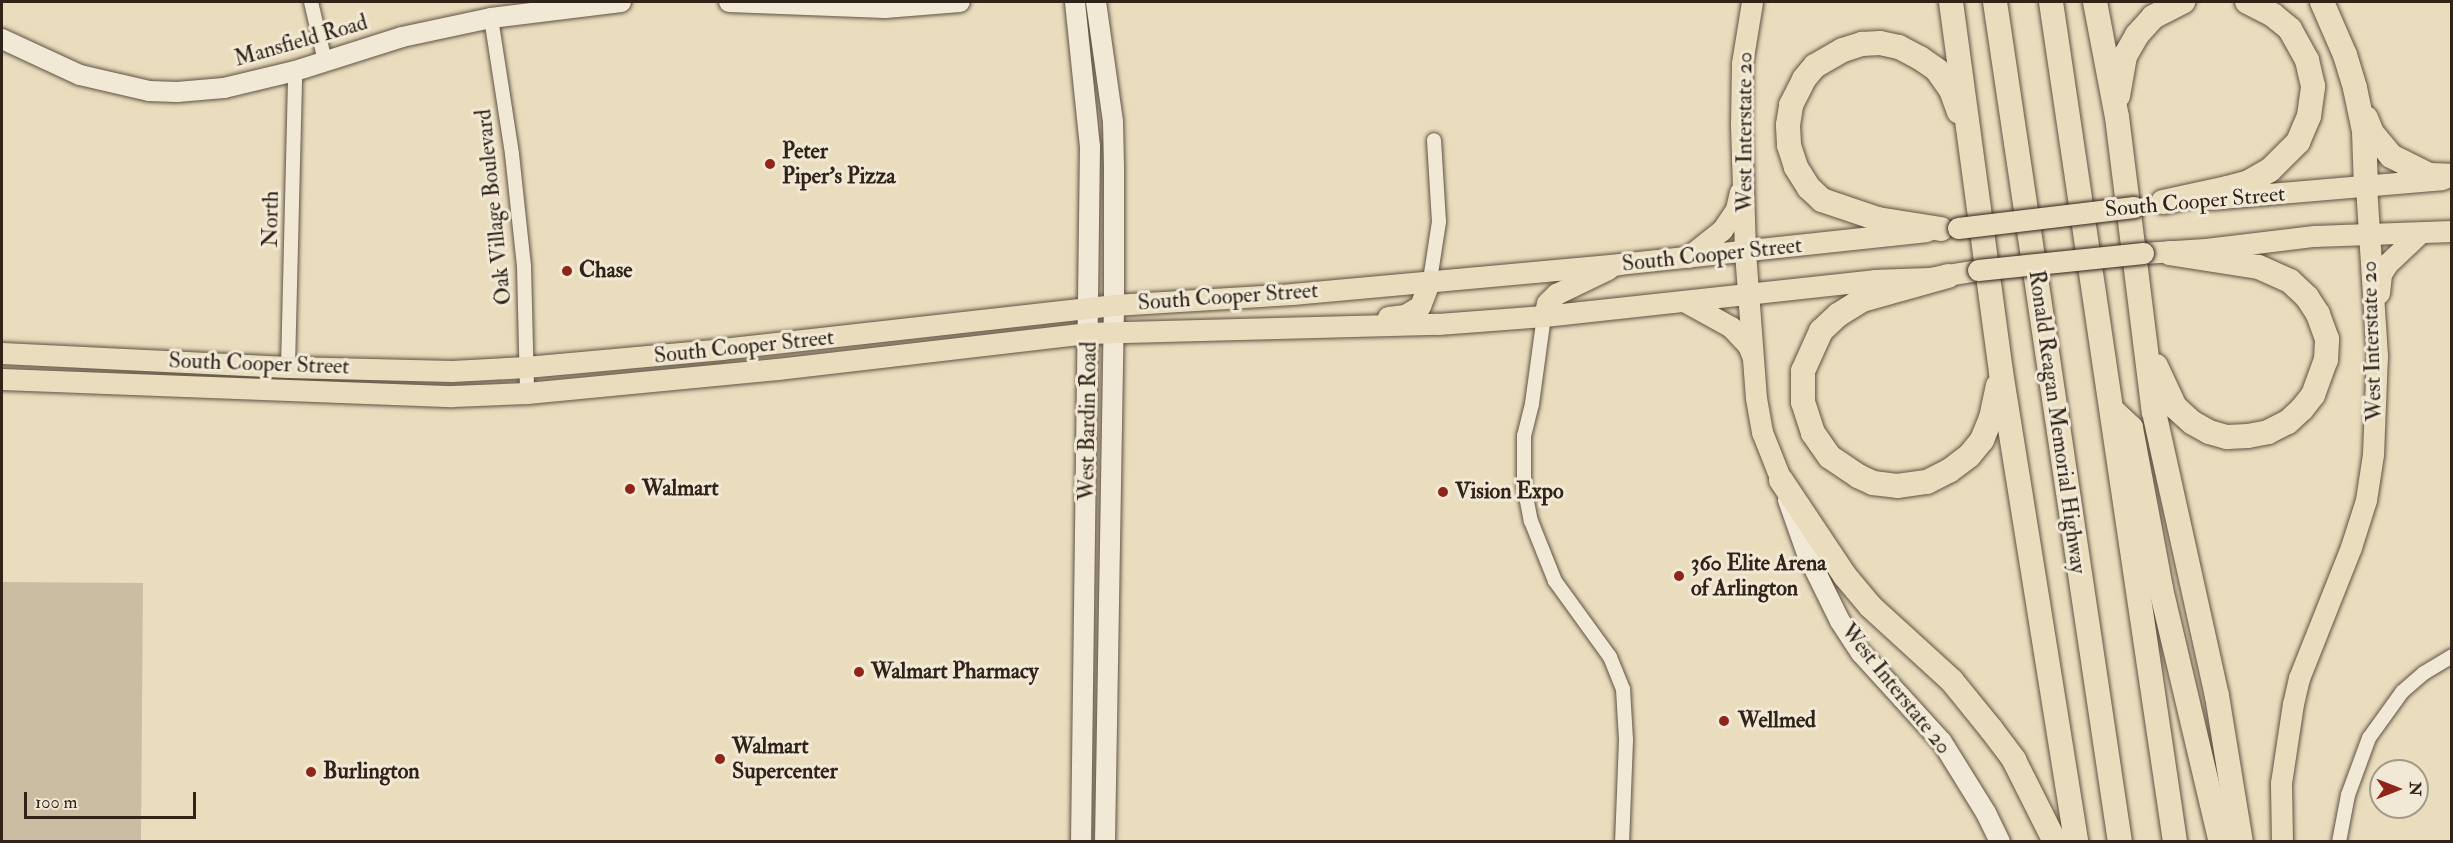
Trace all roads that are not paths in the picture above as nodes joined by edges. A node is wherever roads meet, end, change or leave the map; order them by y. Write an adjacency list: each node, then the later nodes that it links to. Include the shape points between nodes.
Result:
1 (311, 2): 17 (street)
2 (621, 2): 15 (main road, Mansfield Road)
3 (729, 2): 4 (main road, via 885,8)
4 (960, 2)
5 (1075, 2): 40 (main road, West Bardin Road, via 1090,146)
6 (1096, 2): 39 (main road, West Bardin Road, via 1113,122)
7 (1752, 2): 24 (main road, West Interstate 20, via 1742,63)
8 (1951, 2): 22 (highway)
9 (1995, 2): 67 (highway, Ronald Reagan Memorial Highway)
10 (2051, 2): 56 (highway)
11 (2095, 2): 20 (highway)
12 (2183, 2): 20 (highway, via 2153,17 2137,34 2125,56)
13 (2247, 2): 26 (highway, via 2290,29 2307,60 2313,86 2309,116 2298,142 2270,170 2249,182)
14 (2322, 2): 19 (highway)
15 (491, 18): 17 (main road, Mansfield Road, via 402,37); 50 (street, Oak Village Boulevard, via 524,266)
16 (2, 39): 18 (main road, Mansfield Road, via 80,75 149,91 224,88)
17 (325, 61): 18 (main road, Mansfield Road)
18 (295, 71): 49 (street, North)
19 (2355, 88): 23 (highway, via 2372,133 2391,156 2429,175); 25 (highway, via 2364,130)
20 (2117, 117): 37 (highway)
21 (1434, 140): 35 (street, via 1439,222)
22 (1976, 176): 27 (highway, via 1951,90 1937,70 1920,58 1899,48 1862,44 1826,59 1804,79 1791,105 1788,125 1796,167 1809,188 1822,200 1854,212); 51 (highway)
23 (2451, 177): 25 (main road, South Cooper Street)
24 (1743, 180): 30 (main road, West Interstate 20); 32 (main road, via 1736,208 1722,230)
25 (2366, 187): 26 (main road, South Cooper Street); 29 (main road, West Interstate 20)
26 (2163, 202): 27 (main road, South Cooper Street, bridge)
27 (1949, 229): 30 (main road, South Cooper Street)
28 (2440, 230): 29 (main road, South Cooper Street); 45 (main road, via 2388,263 2381,274)
29 (2368, 233): 31 (main road, South Cooper Street); 45 (main road, West Interstate 20)
30 (1745, 252): 32 (main road, South Cooper Street); 36 (main road, West Interstate 20)
31 (2170, 253): 34 (main road, South Cooper Street, bridge); 37 (highway, via 2258,267 2290,281 2307,297 2327,339 2326,360 2313,395 2288,422 2268,432 2227,437 2209,432 2175,407 2166,391)
32 (1687, 258): 33 (main road, South Cooper Street)
33 (1619, 264): 35 (main road, South Cooper Street); 41 (main road, via 1556,294 1547,303)
34 (1948, 276): 36 (main road, South Cooper Street); 51 (highway, via 1862,300 1821,331 1803,371 1803,402 1813,433 1830,457 1873,483 1897,486 1927,482 1969,456 1982,440)
35 (1430, 280): 39 (main road, South Cooper Street, via 1281,295); 42 (main road, via 1420,306 1405,315)
36 (1749, 294): 38 (main road, South Cooper Street); 47 (main road, West Interstate 20)
37 (2139, 299): 70 (highway, via 2154,412 2217,696)
38 (1684, 301): 41 (main road, South Cooper Street); 47 (main road, via 1731,327 1748,345)
39 (1114, 305): 40 (main road, South Cooper Street); 43 (main road, West Bardin Road)
40 (1087, 308): 44 (main road, West Bardin Road); 50 (main road, South Cooper Street)
41 (1544, 316): 42 (main road, South Cooper Street); 63 (street, via 1524,436 1524,486 1531,521 1555,581 1610,657 1623,689 1626,740)
42 (1331, 327): 43 (main road, South Cooper Street)
43 (1113, 331): 44 (main road, South Cooper Street); 58 (main road, West Bardin Road)
44 (1087, 333): 55 (main road, South Cooper Street); 59 (main road, West Bardin Road)
45 (2375, 333): 71 (main road, West Interstate 20, via 2373,454 2366,500 2299,678 2281,783)
46 (2, 353): 48 (main road, South Cooper Street)
47 (1753, 357): 57 (main road, West Interstate 20, via 1762,432)
48 (175, 361): 49 (main road, South Cooper Street); 53 (main road, via 166,372 95,370)
49 (286, 366): 50 (main road, South Cooper Street, via 452,371); 54 (main road, via 263,375 211,374 206,376)
50 (527, 367): 55 (street, Oak Village Boulevard)
51 (2001, 372): 66 (highway)
52 (2, 379): 53 (main road, South Cooper Street)
53 (74, 382): 54 (main road, South Cooper Street)
54 (204, 387): 55 (main road, South Cooper Street, via 452,396)
55 (527, 393)
56 (2112, 410): 68 (highway); 69 (highway, via 2131,428 2163,600)
57 (1781, 480): 64 (main road, West Interstate 20, via 1807,554 1840,621 1861,653 1942,742); 65 (highway, via 1845,576 1870,606 1952,681 1991,729 2014,760)
58 (1109, 634): 59 (main road); 62 (main road, West Bardin Road)
59 (1084, 636): 61 (main road, West Bardin Road)
60 (2451, 656): 72 (street, via 2402,692 2369,738 2346,799)
61 (1081, 842)
62 (1105, 842)
63 (1622, 842)
64 (2000, 842)
65 (2055, 842)
66 (2076, 842)
67 (2120, 842)
68 (2175, 842)
69 (2221, 842)
70 (2241, 842)
71 (2282, 842)
72 (2338, 842)

